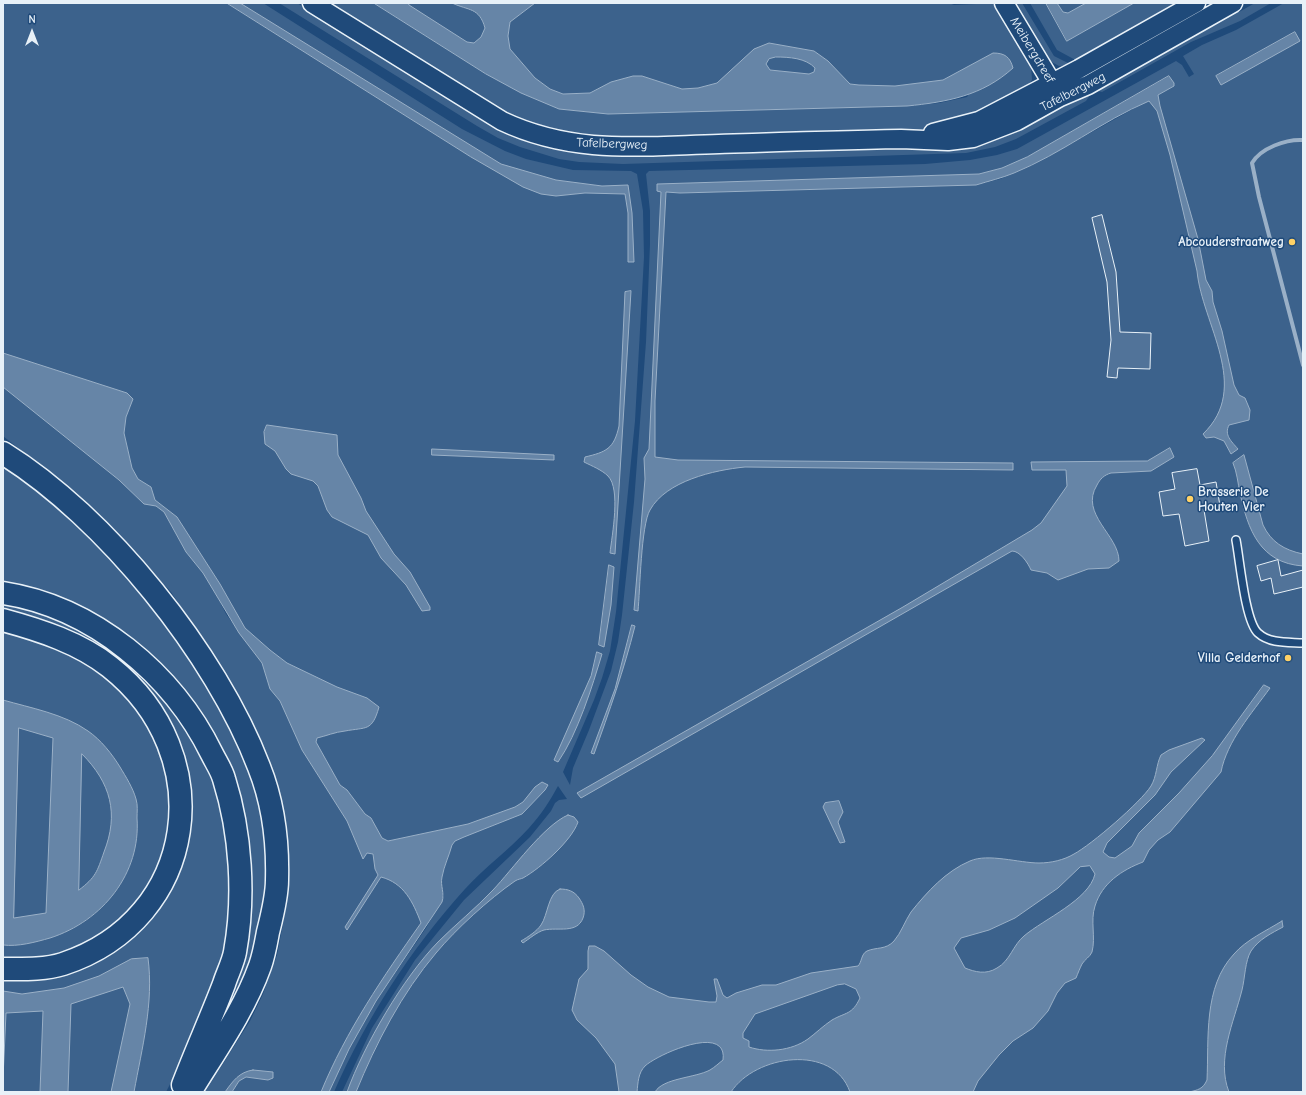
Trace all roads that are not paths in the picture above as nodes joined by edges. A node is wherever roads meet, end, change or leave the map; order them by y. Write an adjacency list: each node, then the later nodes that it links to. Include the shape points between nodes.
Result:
1 (312, 3): 5 (street, Tafelbergweg, via 502,121 533,134 560,141 610,147 901,139 979,121)
2 (1004, 3): 5 (street, Meibergdreef)
3 (1196, 3): 5 (street, Tafelbergweg)
4 (1233, 3): 5 (street, Tafelbergweg, via 1088,85)
5 (1056, 90)
6 (3, 453): 13 (highway, via 28,468 95,526 149,587 198,651 245,734 260,769 270,805 275,841 277,881 272,915 260,965 241,1009)
7 (1236, 540): 10 (lane, via 1248,608 1258,634 1274,641)
8 (3, 593): 12 (highway, via 46,604 89,623 126,647 157,675 180,702 202,732 224,778 236,829 241,884 235,953)
9 (3, 620): 11 (highway, via 75,646 110,667 124,680 155,716 170,744 178,778 181,812 175,853 163,883 123,931 92,952 62,964 25,969)
10 (1303, 643)
11 (3, 968)
12 (181, 1092)
13 (190, 1092)

